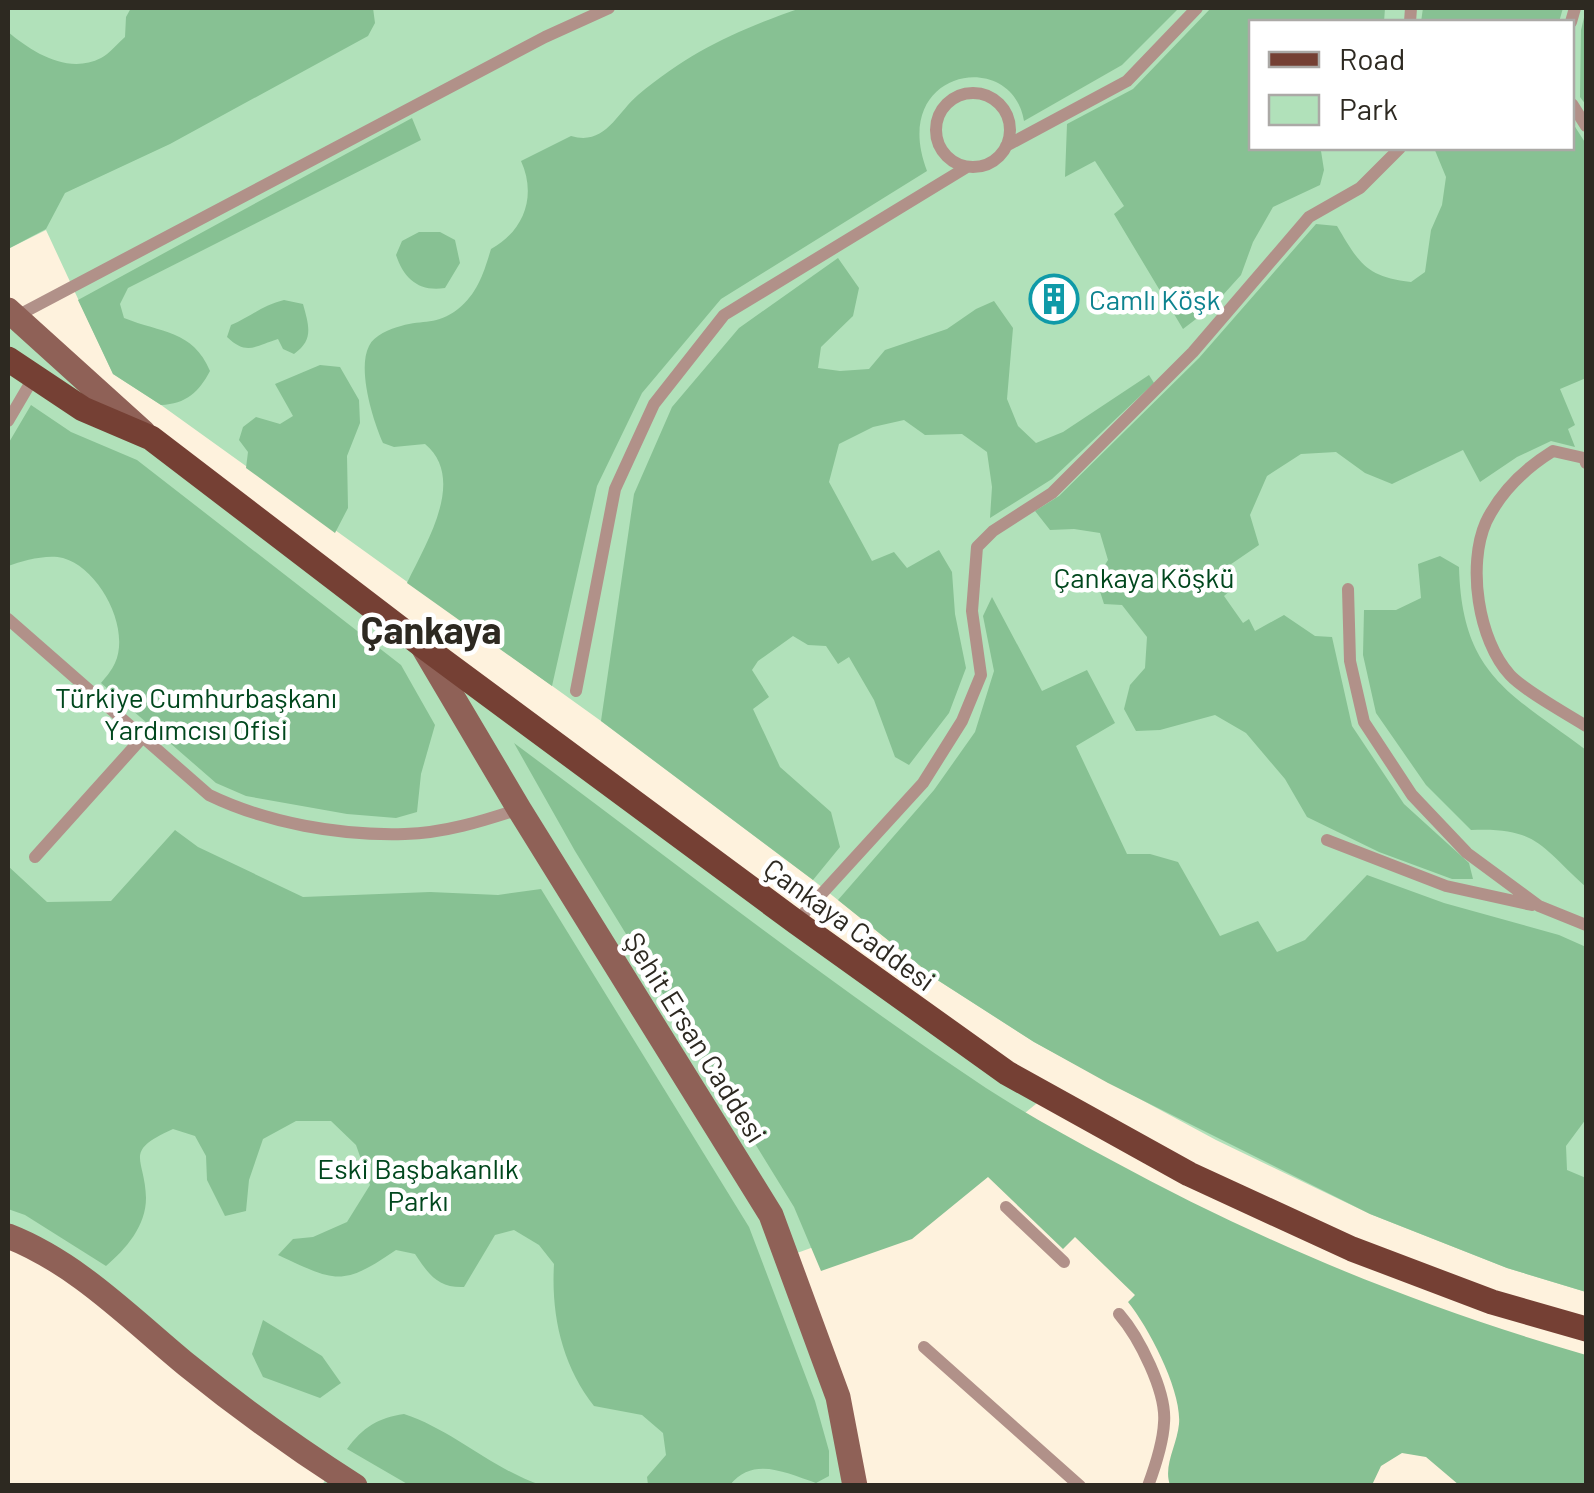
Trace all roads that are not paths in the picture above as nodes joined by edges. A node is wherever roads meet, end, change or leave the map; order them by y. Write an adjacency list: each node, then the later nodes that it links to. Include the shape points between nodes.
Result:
1 (610, 8): 6 (lane)
2 (1197, 8): 3 (lane, via 1127,82)
3 (1006, 146): 5 (lane, via 989,164); 5 (lane, via 1010,123 1001,106 985,95 957,96 938,118 936,137 944,155)
4 (1398, 150): 22 (lane, via 1360,188 1309,217 1193,352 1052,492 977,546 972,611 982,675 962,721 922,782)
5 (967, 167): 15 (lane, via 724,315 654,404 614,489)
6 (11, 314): 10 (main road, Çankaya Caddesi)
7 (8, 358): 8 (main road, Çankaya Caddesi)
8 (35, 375): 9 (lane); 10 (main road, Çankaya Caddesi, via 83,409)
9 (8, 420)
10 (151, 438): 14 (main road, Çankaya Caddesi)
11 (1586, 463): 16 (lane, via 1553,451 1524,470 1485,525 1477,564 1486,635 1510,675)
12 (1348, 590): 21 (lane, via 1350,661 1364,722 1412,795 1468,852)
13 (8, 619): 17 (lane)
14 (423, 646): 18 (main road, Şehit Ersan Caddesi); 22 (main road, Çankaya Caddesi)
15 (576, 691)
16 (1586, 726)
17 (142, 738): 18 (lane, via 208,795 242,812 298,824 406,834); 20 (lane)
18 (520, 810): 31 (main road, Şehit Ersan Caddesi, via 771,1216 838,1397)
19 (1327, 840): 21 (lane, via 1446,886)
20 (35, 856)
21 (1540, 906): 23 (lane)
22 (796, 922): 28 (main road, Çankaya Caddesi, via 1007,1073 1189,1174 1352,1249)
23 (1586, 925)
24 (1006, 1207): 26 (lane)
25 (8, 1236): 30 (main road, via 94,1286 188,1366)
26 (1064, 1262)
27 (1118, 1314): 33 (lane, via 1152,1371 1165,1420)
28 (1586, 1329)
29 (924, 1347): 32 (lane)
30 (355, 1486)
31 (855, 1486)
32 (1080, 1486)
33 (1148, 1486)

